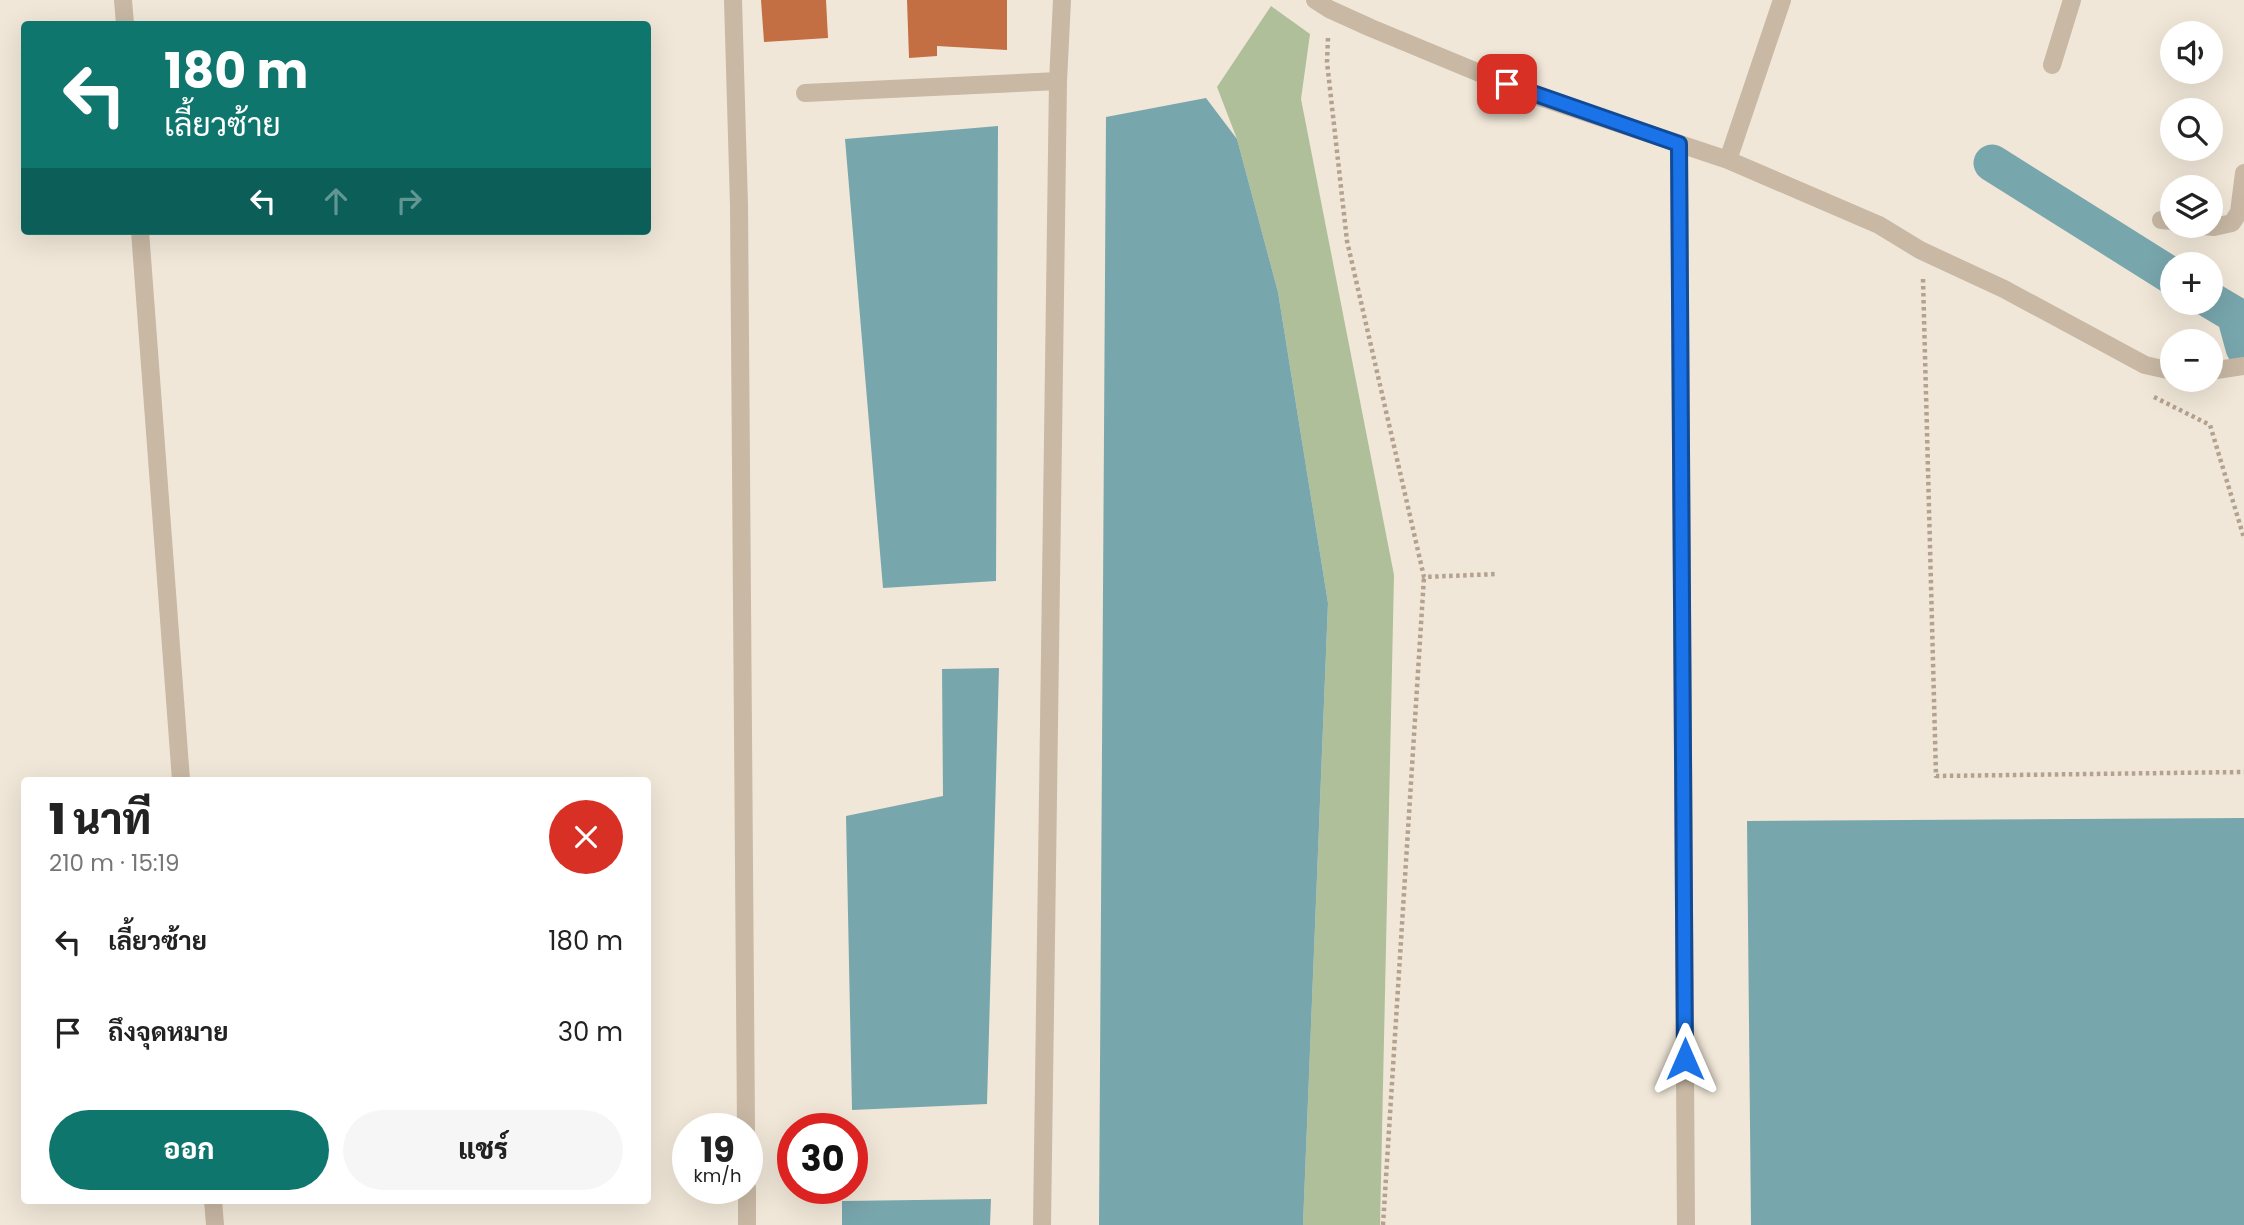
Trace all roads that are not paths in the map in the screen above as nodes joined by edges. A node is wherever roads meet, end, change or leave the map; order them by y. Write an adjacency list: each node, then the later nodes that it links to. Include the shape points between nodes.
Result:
1 (123, 0): 7 (street)
2 (733, 0): 20 (street, via 740,219)
3 (1062, 0): 9 (street)
4 (1782, 0): 12 (street)
5 (2072, 0): 8 (street)
6 (1322, 5): 11 (street, via 1530,94)
7 (125, 21)
8 (2052, 65)
9 (1058, 80): 10 (street); 25 (street)
10 (805, 93)
11 (1679, 144): 12 (street); 26 (street)
12 (1730, 153): 17 (street, via 1879,225 2145,365)
13 (2244, 173): 14 (street, via 2239,212 2232,223)
14 (2223, 226)
15 (141, 235): 19 (street)
16 (2244, 366): 18 (street)
17 (2160, 368)
18 (2223, 369)
19 (181, 777)
20 (746, 1113)
21 (213, 1204): 23 (street)
22 (747, 1204): 24 (street)
23 (215, 1225)
24 (747, 1225)
25 (1042, 1225)
26 (1686, 1225)

